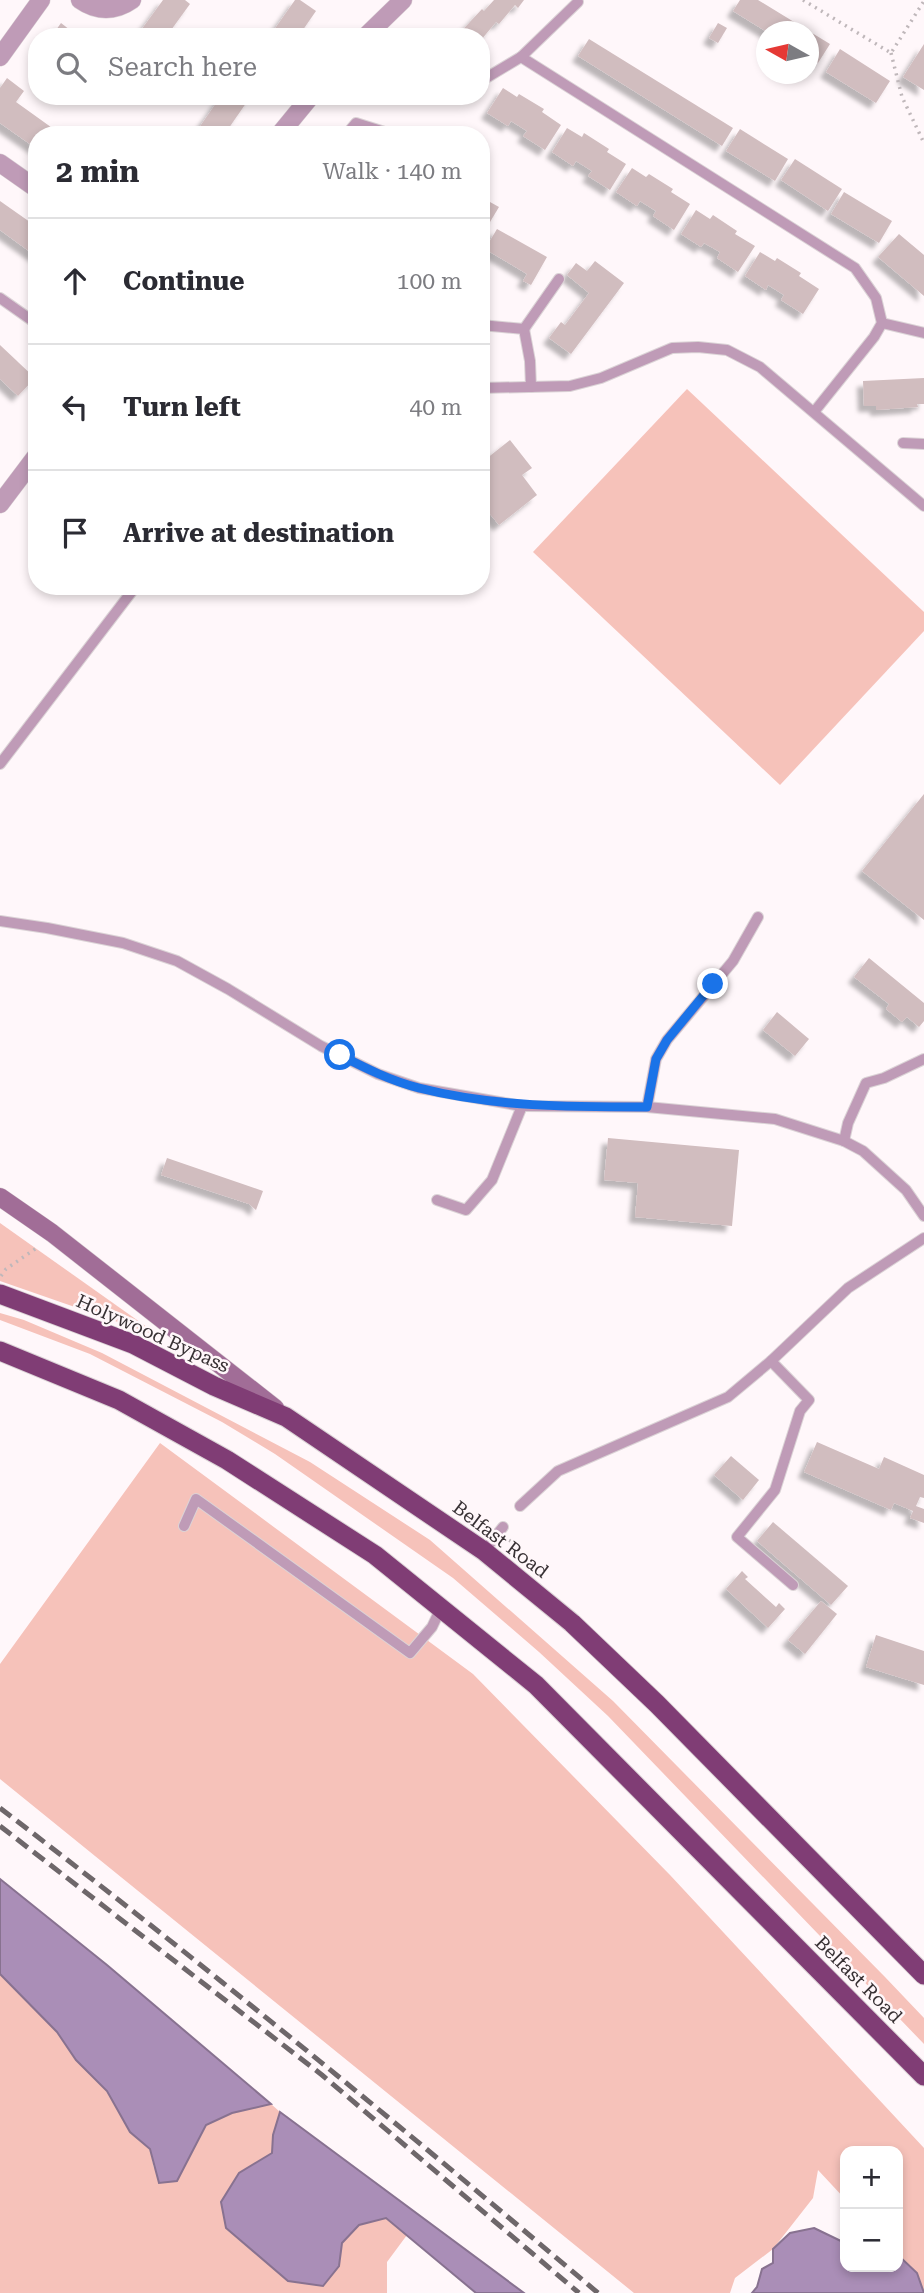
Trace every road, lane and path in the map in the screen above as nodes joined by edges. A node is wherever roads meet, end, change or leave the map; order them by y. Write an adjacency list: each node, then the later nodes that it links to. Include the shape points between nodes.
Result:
1 (41, 0): 10 (street)
2 (80, 0): 3 (street, via 107,10)
3 (132, 0)
4 (403, 0): 8 (street)
5 (803, 0): 9 (path)
6 (924, 1): 9 (path)
7 (578, 2): 11 (lane)
8 (374, 28)
9 (891, 53): 15 (path, via 902,97)
10 (0, 57)
11 (521, 57): 12 (lane); 21 (lane, via 855,268 876,298)
12 (490, 76)
13 (304, 105): 14 (street)
14 (286, 126)
15 (924, 143)
16 (0, 163): 17 (street)
17 (28, 183)
18 (559, 279): 23 (lane)
19 (0, 298): 20 (lane)
20 (28, 318)
21 (882, 323): 24 (lane); 27 (lane)
22 (490, 327): 23 (lane)
23 (524, 329): 25 (lane)
24 (924, 333)
25 (531, 387): 26 (lane); 27 (lane, via 570,386 672,348 698,347 727,350 760,367)
26 (490, 388)
27 (814, 412): 32 (lane)
28 (903, 443): 29 (lane)
29 (924, 444)
30 (28, 467): 31 (street)
31 (0, 504)
32 (924, 506)
33 (129, 595): 34 (lane)
34 (0, 764)
35 (758, 917): 39 (lane, via 733,961 661,1049)
36 (0, 921): 38 (lane, via 123,943 177,961 321,1046 378,1074 418,1088)
37 (924, 1059): 40 (lane, via 866,1083)
38 (522, 1106): 39 (lane); 42 (lane, via 492,1180 466,1210)
39 (647, 1107): 40 (lane, via 775,1119)
40 (844, 1141): 43 (lane, via 863,1151)
41 (0, 1197): 44 (main road, Belfast Road)
42 (437, 1200)
43 (924, 1216)
44 (52, 1233): 46 (path); 50 (main road, Belfast Road)
45 (924, 1238): 49 (lane, via 848,1288)
46 (0, 1278)
47 (0, 1294): 50 (highway, Holywood Bypass, via 133,1344)
48 (0, 1351): 56 (highway, Belfast Road, via 119,1400 254,1477 375,1555)
49 (771, 1361): 51 (lane, via 728,1397 558,1471); 55 (lane, via 809,1400 800,1411 775,1490 737,1537)
50 (286, 1417): 54 (highway, Belfast Road)
51 (520, 1506)
52 (184, 1526): 56 (lane, via 196,1499 410,1653)
53 (503, 1527): 54 (lane)
54 (484, 1551): 57 (highway, Belfast Road, via 572,1623 657,1704)
55 (793, 1585)
56 (441, 1608): 58 (highway, Belfast Road, via 536,1685)
57 (924, 1975)
58 (924, 2076)

